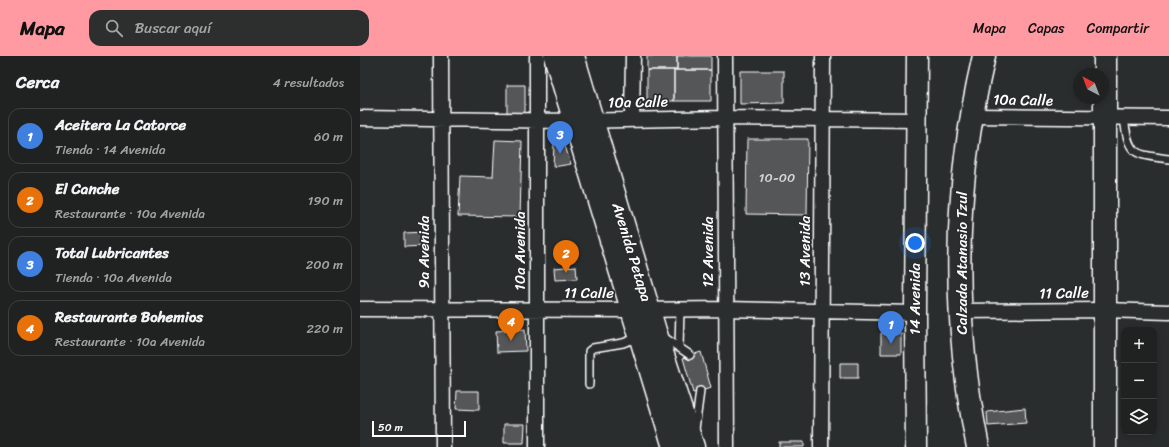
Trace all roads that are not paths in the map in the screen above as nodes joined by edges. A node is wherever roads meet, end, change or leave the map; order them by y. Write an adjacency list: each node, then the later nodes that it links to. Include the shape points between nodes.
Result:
1 (441, 56): 16 (street, 9a Avenida)
2 (538, 56): 17 (street, 10a Avenida)
3 (555, 56): 21 (main road, Avenida Petapa)
4 (573, 56): 21 (main road, Avenida Petapa)
5 (633, 56): 19 (street)
6 (725, 56): 13 (street, 12 Avenida)
7 (823, 56): 18 (street, 13 Avenida)
8 (917, 56): 20 (main road, 14 Avenida)
9 (984, 56): 11 (main road, Calzada Atanasio Tzul)
10 (1105, 56): 14 (main road)
11 (972, 116): 14 (street, 10a Calle); 30 (main road, Calzada Atanasio Tzul, via 961,191)
12 (360, 118): 16 (street, 10a Calle)
13 (724, 118): 18 (street, 10a Calle); 19 (street, 10a Calle); 25 (street, 12 Avenida)
14 (1114, 118): 15 (street, 10a Calle); 22 (lane, via 1130,148 1138,155); 29 (main road)
15 (1169, 118)
16 (440, 119): 17 (street, 10a Calle); 26 (street, 9a Avenida)
17 (538, 119): 21 (street, 10a Calle); 27 (street, 10a Avenida)
18 (822, 119): 20 (street, 10a Calle); 31 (street, 13 Avenida)
19 (632, 120): 21 (street, 10a Calle)
20 (917, 120): 33 (main road, 14 Avenida)
21 (584, 121): 28 (main road, Avenida Petapa)
22 (1169, 159)
23 (360, 309): 26 (street, 11 Calle)
24 (680, 309): 25 (street, 11 Calle); 28 (street, 11 Calle); 35 (lane)
25 (726, 309): 31 (street, 11 Calle); 42 (street, 12 Avenida)
26 (441, 310): 27 (street, 11 Calle); 40 (street, 9a Avenida)
27 (537, 310): 28 (street, 11 Calle); 41 (street, 10a Avenida)
28 (640, 310): 34 (main road, Avenida Petapa)
29 (1104, 310): 30 (street, 11 Calle); 32 (street, 11 Calle); 46 (main road)
30 (959, 311): 45 (main road, Calzada Atanasio Tzul, via 963,362)
31 (822, 312): 33 (street, 11 Calle); 43 (street, 13 Avenida)
32 (1169, 312)
33 (915, 313): 44 (main road, 14 Avenida)
34 (647, 334): 35 (lane); 37 (lane, via 589,351); 39 (main road, Avenida Petapa)
35 (679, 348): 36 (lane)
36 (690, 355)
37 (589, 384)
38 (700, 391): 39 (lane)
39 (687, 446)
40 (443, 447)
41 (537, 447)
42 (727, 447)
43 (821, 447)
44 (916, 447)
45 (978, 447)
46 (1105, 447)

